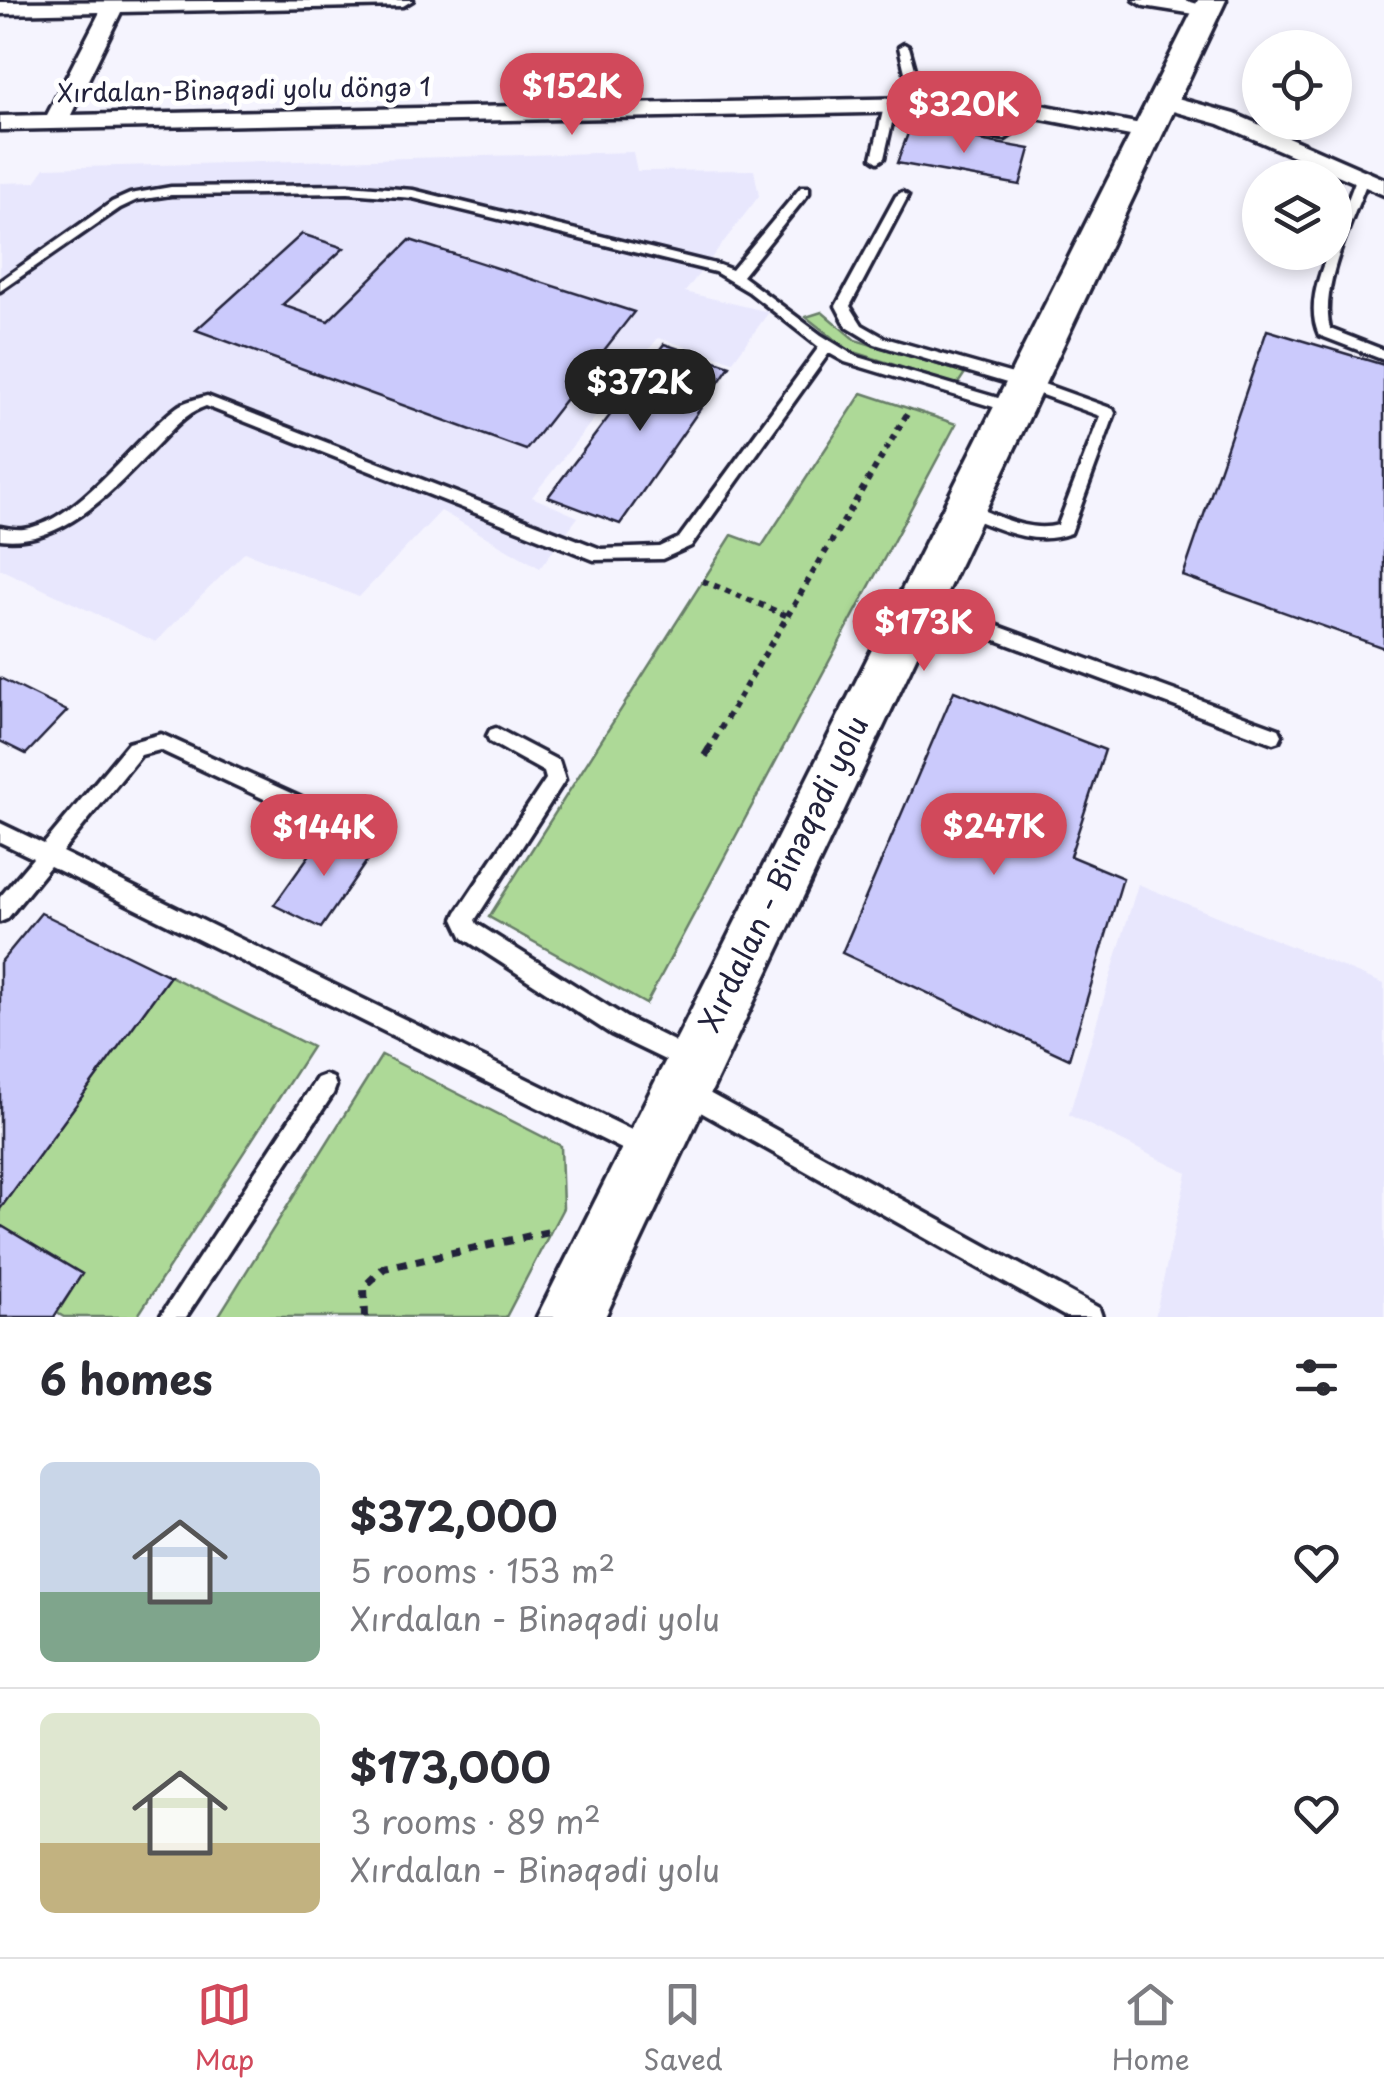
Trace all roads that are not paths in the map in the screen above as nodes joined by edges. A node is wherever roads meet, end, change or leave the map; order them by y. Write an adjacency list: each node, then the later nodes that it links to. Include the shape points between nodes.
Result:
1 (403, 0): 3 (street)
2 (1144, 0): 4 (street)
3 (144, 4): 6 (street)
4 (1210, 5): 10 (main road, Xırdalan - Binəqədi yolu)
5 (0, 8): 6 (street)
6 (113, 8): 11 (street)
7 (904, 47): 8 (lane)
8 (919, 105): 9 (street, Xırdalan-Binəqədi yolu döngə 1); 10 (street, Xırdalan-Binəqədi yolu döngə 1)
9 (888, 112): 11 (street, Xırdalan-Binəqədi yolu döngə 1); 13 (lane); 14 (lane)
10 (1154, 117): 15 (street, Xırdalan-Binəqədi yolu döngə 1, via 1227,119); 24 (main road, Xırdalan - Binəqədi yolu)
11 (56, 121): 12 (street, Xırdalan-Binəqədi yolu döngə 1)
12 (0, 123)
13 (1005, 136)
14 (878, 158)
15 (1373, 184): 18 (lane)
16 (806, 190): 20 (lane)
17 (902, 196): 24 (lane, via 843,306 847,320 858,332)
18 (1352, 222)
19 (1328, 270): 23 (lane, via 1319,321 1324,332)
20 (735, 276): 21 (lane, via 413,194 171,191 116,205); 22 (lane)
21 (0, 287)
22 (826, 347): 24 (lane, via 895,376); 26 (lane, via 713,508 685,542 662,553 600,556 207,401 185,408 66,518 29,537)
23 (1384, 355)
24 (1016, 395): 25 (main road, Xırdalan - Binəqədi yolu); 25 (lane, via 1108,413 1065,529 1040,534)
25 (961, 508): 27 (main road, Xırdalan - Binəqədi yolu)
26 (0, 533)
27 (916, 603): 28 (lane); 34 (main road, Xırdalan - Binəqədi yolu)
28 (1273, 735)
29 (496, 736): 34 (lane, via 552,768 556,780 464,918 470,931)
30 (312, 812): 32 (lane, via 149,742 135,749)
31 (2, 837): 32 (lane)
32 (50, 855): 33 (lane); 36 (lane)
33 (0, 912)
34 (686, 1075): 36 (main road, Xırdalan - Binəqədi yolu); 39 (lane)
35 (325, 1086): 37 (lane)
36 (649, 1150): 38 (main road, Xırdalan - Binəqədi yolu)
37 (172, 1317)
38 (570, 1317)
39 (1090, 1317)

